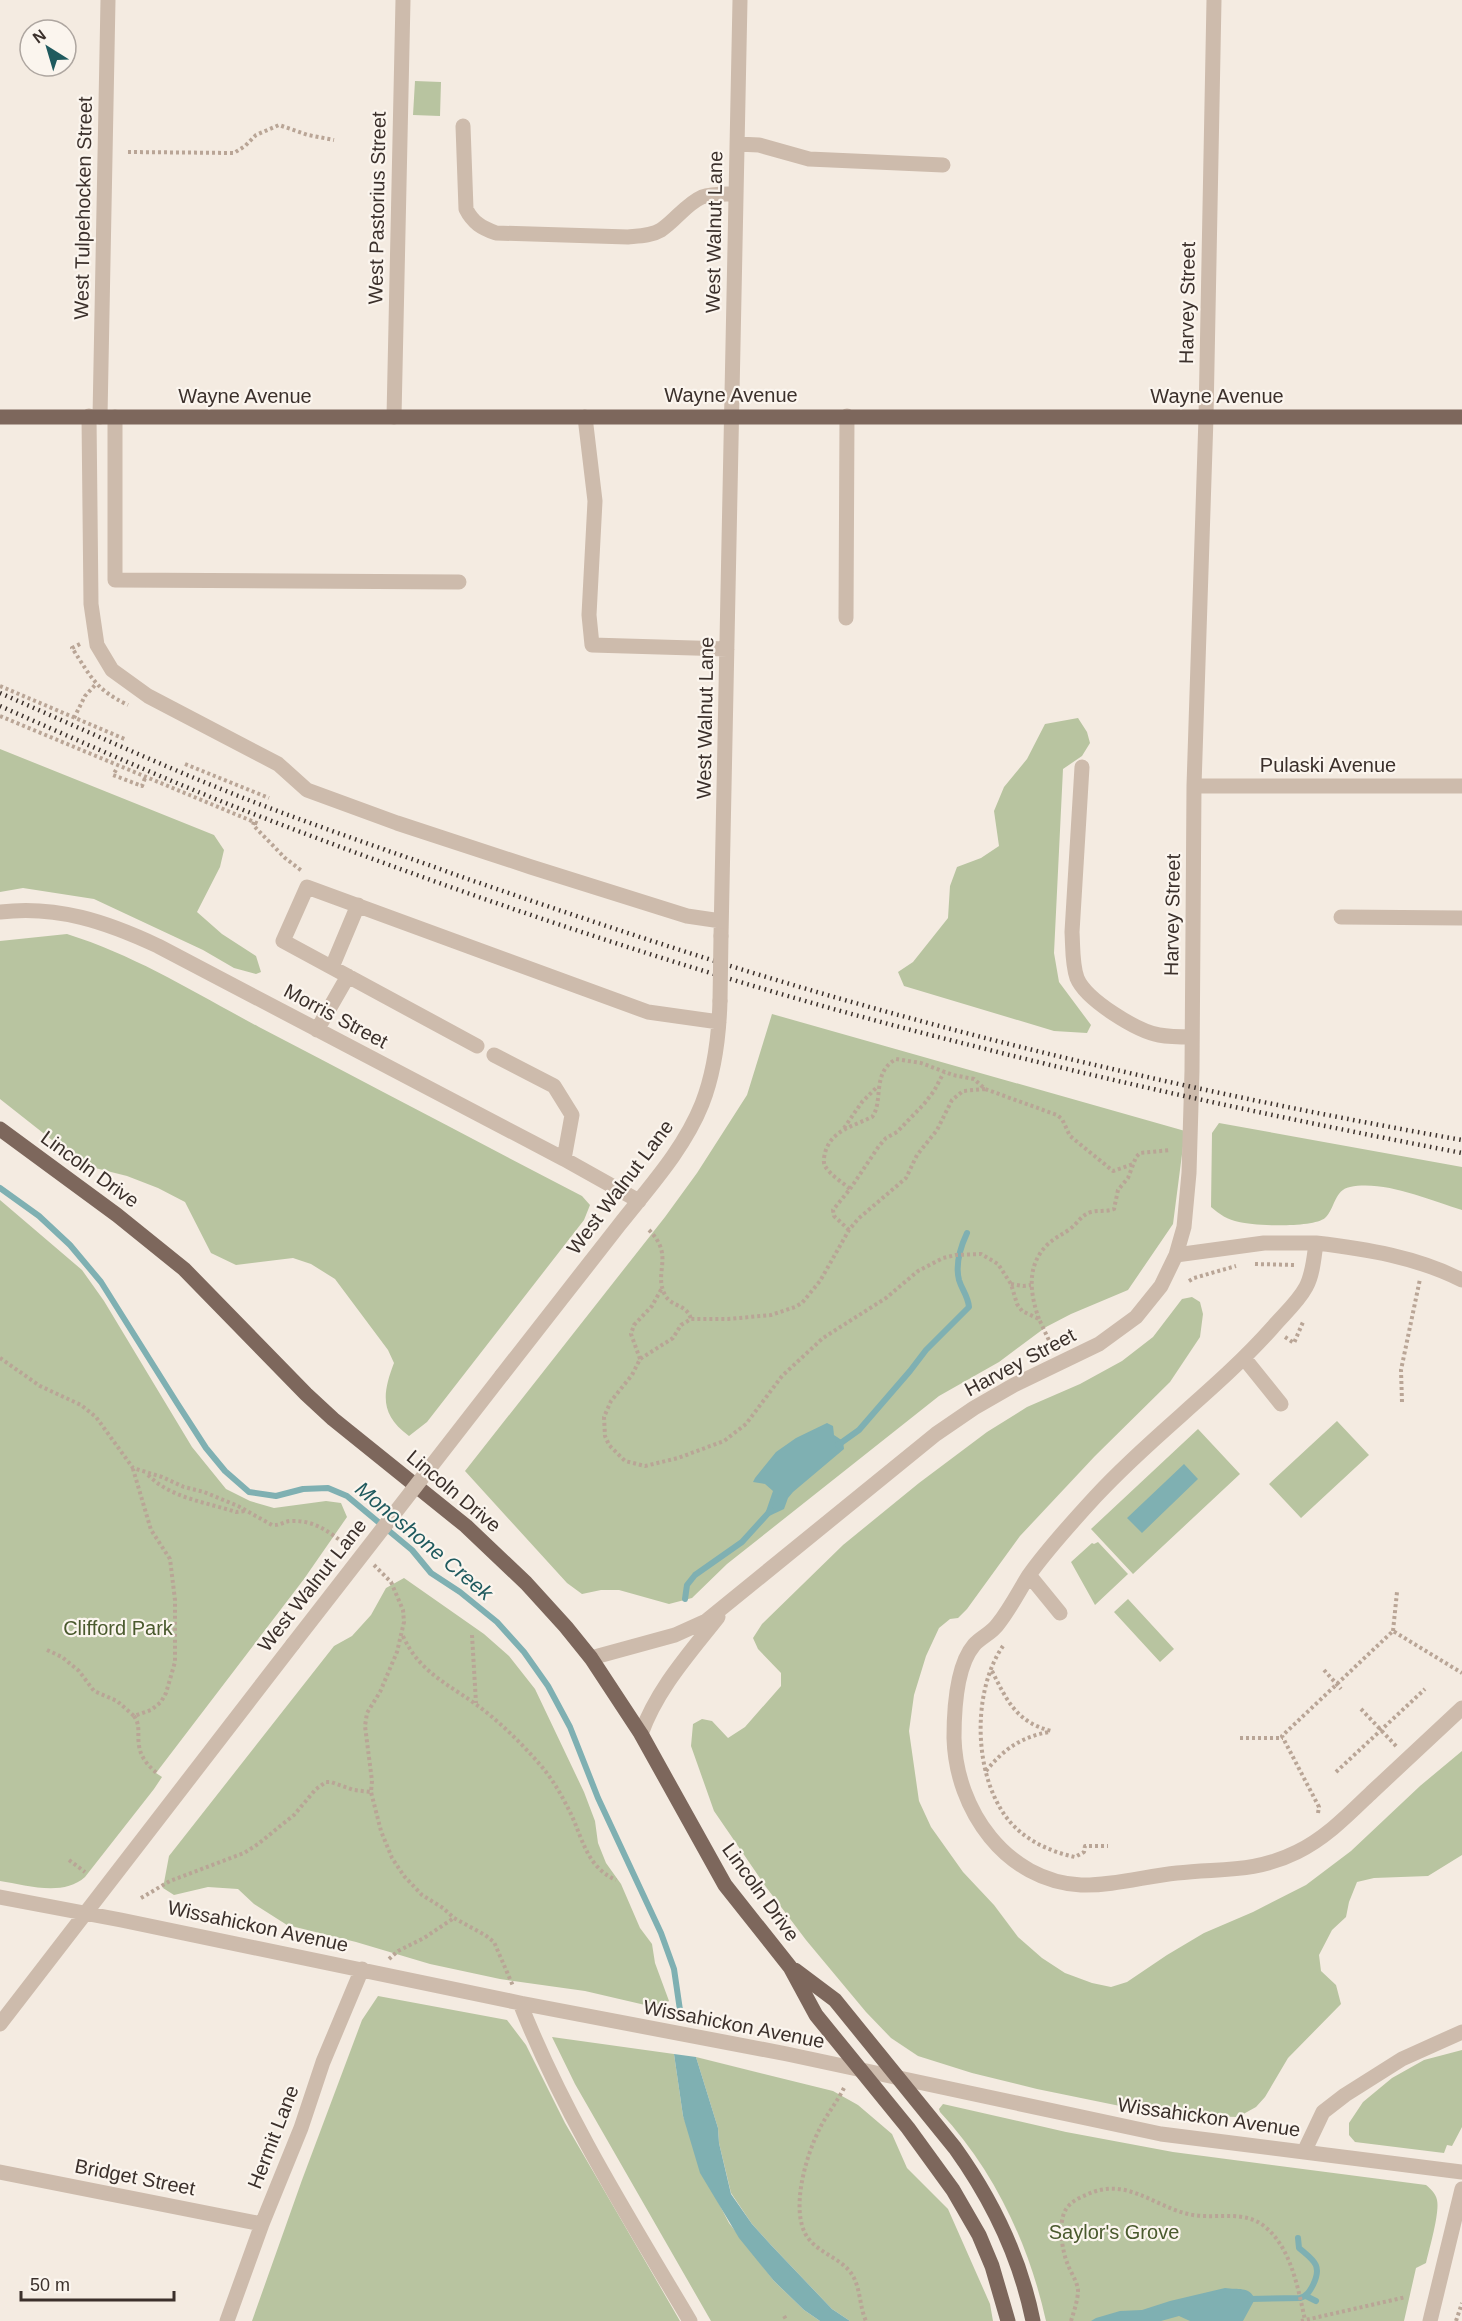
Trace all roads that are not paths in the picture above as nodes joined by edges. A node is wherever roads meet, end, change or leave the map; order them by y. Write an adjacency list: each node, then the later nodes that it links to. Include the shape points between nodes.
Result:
1 (108, 0): 12 (street, West Tulpehocken Street)
2 (403, 0): 13 (street, West Pastorius Street)
3 (740, 0): 6 (street, West Walnut Lane)
4 (1214, 0): 15 (street, Harvey Street)
5 (464, 126): 8 (street, via 466,209 471,220 496,233 645,235 659,231 701,197)
6 (737, 144): 7 (street, via 759,145 809,159); 8 (street, West Walnut Lane)
7 (942, 165)
8 (736, 194): 9 (street, West Walnut Lane)
9 (732, 416): 10 (main road, Wayne Avenue); 14 (main road, Wayne Avenue); 19 (street, West Walnut Lane)
10 (847, 416): 15 (main road, Wayne Avenue); 18 (street)
11 (0, 417): 12 (main road, Wayne Avenue)
12 (101, 417): 13 (main road, Wayne Avenue); 17 (street, via 115,580); 27 (street, via 91,604 97,645 112,670 165,705 278,764 307,790)
13 (394, 417): 14 (main road, Wayne Avenue)
14 (585, 417): 19 (street, via 595,501 589,615 592,645)
15 (1206, 417): 16 (main road, Wayne Avenue); 21 (street, Harvey Street)
16 (1462, 417)
17 (459, 582)
18 (846, 618)
19 (727, 649): 27 (street, West Walnut Lane)
20 (1082, 767): 32 (street, via 1072,932 1077,978 1089,996 1114,1014 1158,1035)
21 (1194, 786): 22 (street, Pulaski Avenue); 32 (street, Harvey Street)
22 (1462, 786)
23 (358, 905): 28 (street); 28 (street, via 307,887 283,941); 30 (street, via 648,1012)
24 (0, 912): 31 (street, Morris Street, via 38,910 107,924 158,945)
25 (1341, 917): 26 (street)
26 (1462, 918)
27 (721, 928): 30 (street, West Walnut Lane, bridge)
28 (332, 967): 29 (street)
29 (348, 976): 31 (street); 33 (street)
30 (720, 1022): 37 (street, West Walnut Lane, via 711,1078 693,1125)
31 (316, 1030): 36 (street, Morris Street)
32 (1192, 1037): 39 (street, Harvey Street, via 1187,1204)
33 (477, 1046)
34 (494, 1055): 36 (street, via 554,1086 572,1114)
35 (0, 1129): 46 (main road, Lincoln Drive, via 184,1269 333,1419 500,1556)
36 (564, 1159): 37 (street, Morris Street)
37 (639, 1201): 50 (street, West Walnut Lane, bridge)
38 (1316, 1243): 39 (street, via 1264,1243); 40 (street, via 1410,1259); 41 (street, via 1306,1286)
39 (1176, 1255): 44 (street, Harvey Street, via 1161,1286 1136,1317 1099,1344 974,1408 936,1434)
40 (1462, 1280)
41 (1244, 1358): 42 (street); 43 (street, via 1098,1494)
42 (1281, 1404)
43 (1029, 1575): 45 (street); 47 (street, via 998,1626 974,1646 965,1662 955,1709 955,1756 966,1798 985,1832 1003,1852 1052,1879 1096,1885 1178,1873 1238,1870 1297,1852 1345,1818)
44 (729, 1604): 46 (street, Harvey Street, via 694,1628); 48 (street, Harvey Street, via 666,1684)
45 (1060, 1613)
46 (591, 1658): 48 (main road, Lincoln Drive)
47 (1462, 1708)
48 (641, 1734): 51 (main road, Lincoln Drive, via 725,1885)
49 (0, 1897): 50 (street, Wissahickon Avenue)
50 (86, 1913): 52 (street, Wissahickon Avenue); 54 (street, West Walnut Lane)
51 (790, 1967): 56 (main road, Lincoln Drive, via 816,2015); 57 (main road, Lincoln Drive, via 835,2000)
52 (362, 1969): 53 (street, Wissahickon Avenue); 62 (street, Hermit Lane)
53 (520, 2003): 56 (street, Wissahickon Avenue); 64 (street, via 583,2135)
54 (0, 2024)
55 (1462, 2032): 58 (street, via 1402,2059 1345,2095 1323,2112)
56 (862, 2071): 57 (street, Wissahickon Avenue); 65 (main road, Lincoln Drive, via 968,2213 992,2266)
57 (899, 2079): 58 (street, Wissahickon Avenue, via 1161,2134); 66 (main road, Lincoln Drive, via 955,2148 990,2200 1015,2257)
58 (1304, 2152): 60 (street, Wissahickon Avenue)
59 (0, 2172): 62 (street, Bridget Street)
60 (1462, 2172)
61 (1462, 2189): 67 (street)
62 (262, 2224): 63 (street, Hermit Lane)
63 (227, 2321)
64 (690, 2321)
65 (1008, 2321)
66 (1033, 2321)
67 (1430, 2321)

